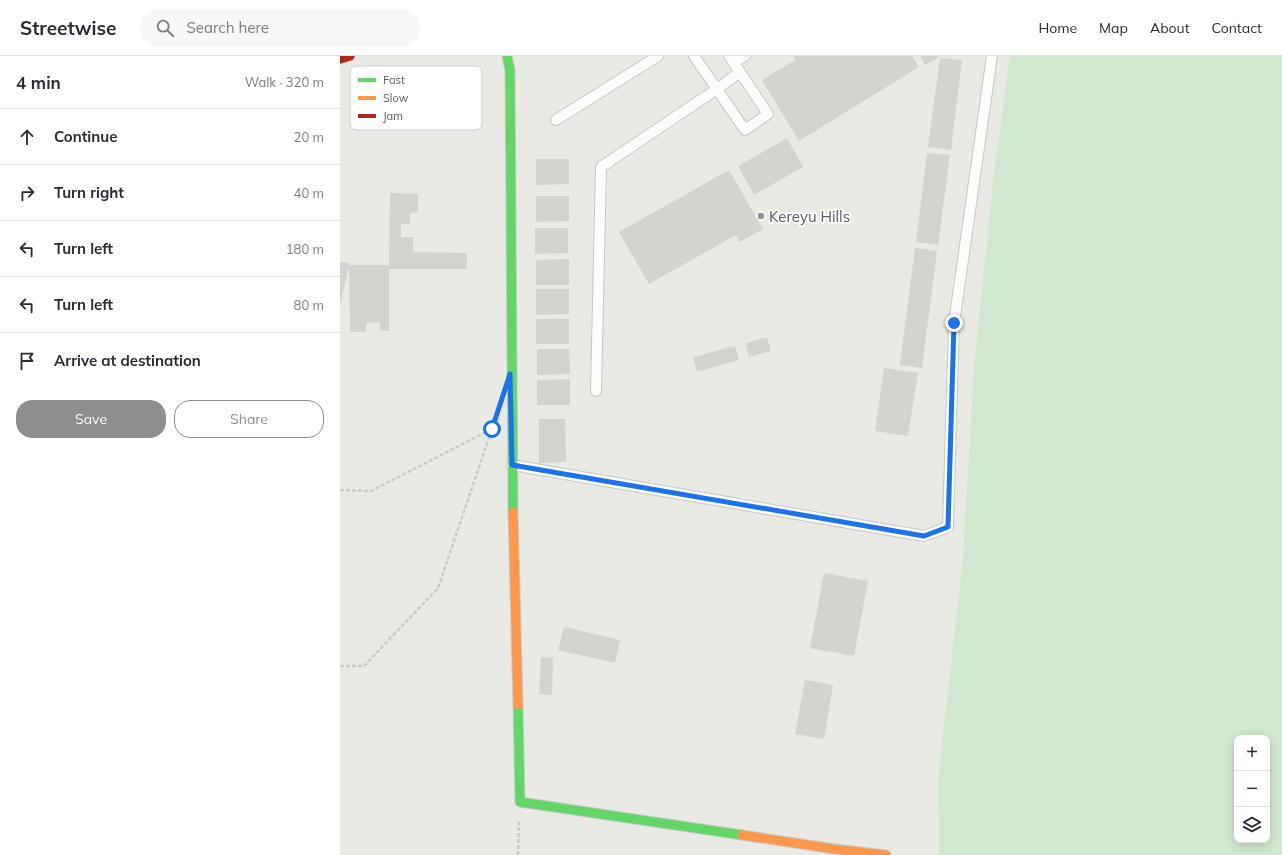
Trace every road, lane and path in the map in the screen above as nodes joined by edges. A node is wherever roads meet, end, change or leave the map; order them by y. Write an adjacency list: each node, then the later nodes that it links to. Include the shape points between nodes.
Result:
1 (350, 56): 7 (street)
2 (507, 56): 15 (street, via 510,70)
3 (658, 56): 11 (lane)
4 (694, 56): 10 (lane)
5 (745, 56): 8 (lane)
6 (992, 56): 15 (lane, via 954,323 948,527 924,536)
7 (340, 59)
8 (731, 59): 9 (lane)
9 (740, 72): 10 (lane); 10 (lane, via 768,114 745,130)
10 (717, 89): 12 (lane, via 601,167)
11 (556, 120)
12 (596, 391)
13 (494, 422): 14 (path)
14 (492, 429): 16 (path, via 371,491); 17 (path, via 438,588 364,666)
15 (512, 465): 18 (street)
16 (340, 490)
17 (340, 666)
18 (520, 802): 19 (path); 20 (street)
19 (518, 855)
20 (886, 855)

